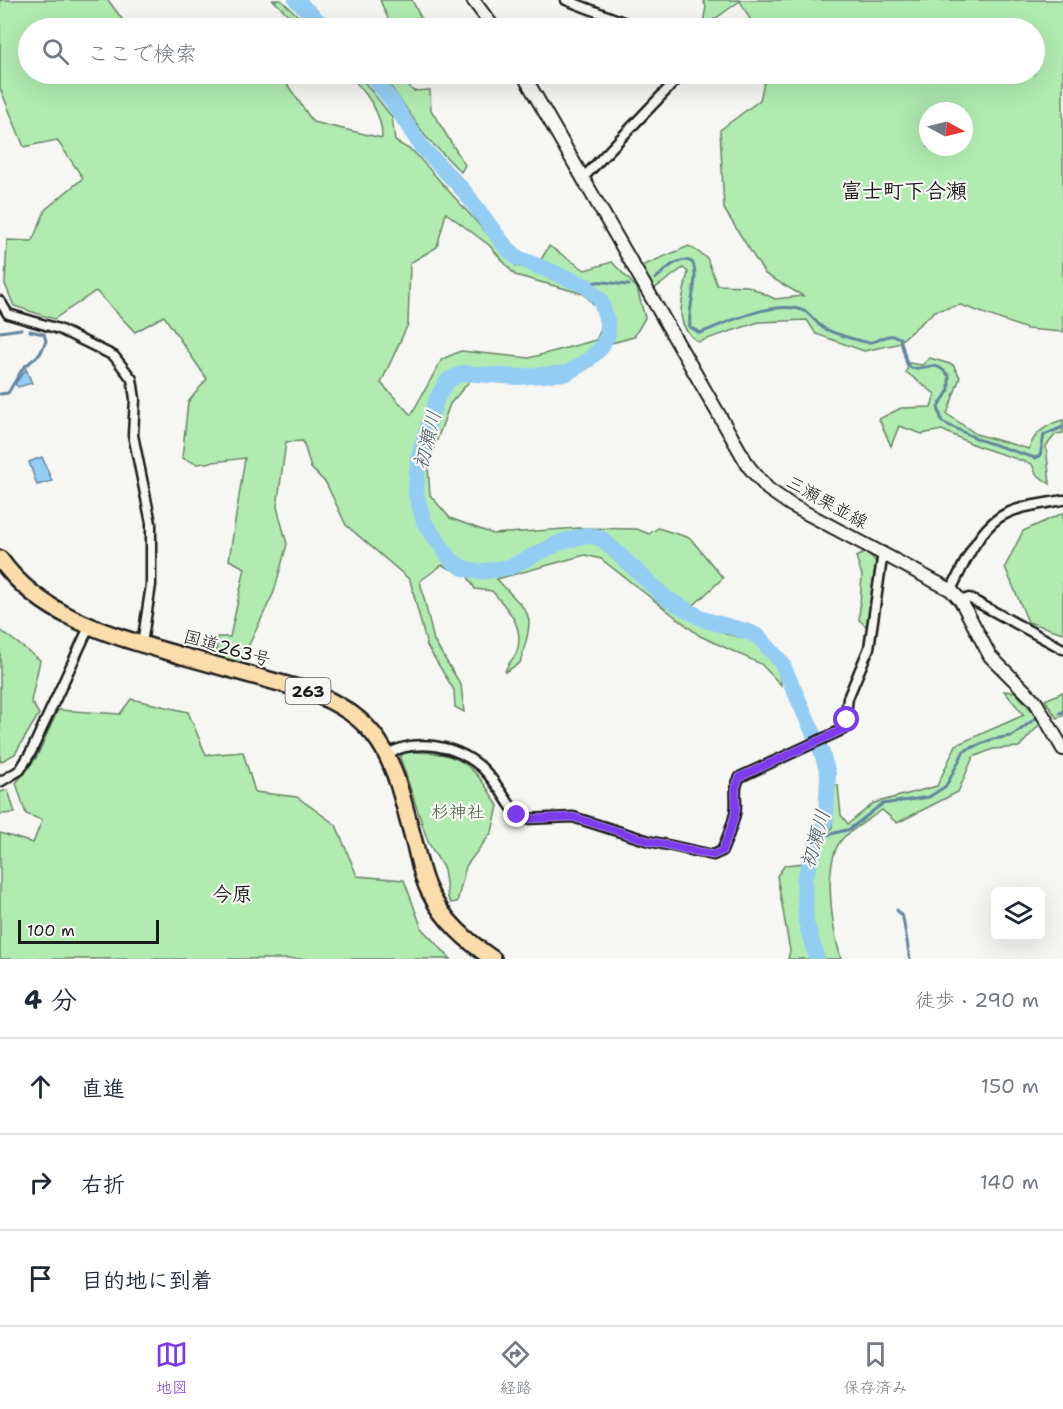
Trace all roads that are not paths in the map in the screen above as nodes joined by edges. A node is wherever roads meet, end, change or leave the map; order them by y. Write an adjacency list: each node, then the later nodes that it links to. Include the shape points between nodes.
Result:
1 (473, 0): 3 (main road)
2 (566, 0): 4 (street)
3 (486, 18)
4 (613, 18)
5 (529, 84): 7 (main road, 三瀬栗並線)
6 (672, 84): 7 (street)
7 (582, 179): 10 (main road, 三瀬栗並線, via 749,467 768,489 791,505)
8 (0, 301): 15 (street, via 8,314 59,328 114,356 132,379 133,435 151,523 151,585)
9 (1063, 500): 12 (street, via 1000,517 987,530)
10 (883, 552): 12 (main road, 三瀬栗並線); 18 (street, via 869,648 848,698 844,729 740,777 734,791 736,811 730,831 722,851 713,855 649,841 573,817 526,819 517,815 481,767 457,751 427,745)
11 (0, 559): 14 (highway, 国道263号 / 263, via 30,591)
12 (951, 590): 13 (main road, 三瀬栗並線)
13 (961, 601): 16 (street, via 969,598); 17 (main road, 三瀬栗並線, via 990,656 1035,701)
14 (88, 627): 15 (highway, 国道263号 / 263); 19 (street, via 31,752 20,770)
15 (142, 644): 18 (highway, 国道263号 / 263, via 332,700 358,716)
16 (1063, 649)
17 (1063, 750)
18 (387, 754): 20 (highway, 国道263号 / 263, via 429,891 446,919)
19 (0, 782)
20 (493, 959)

